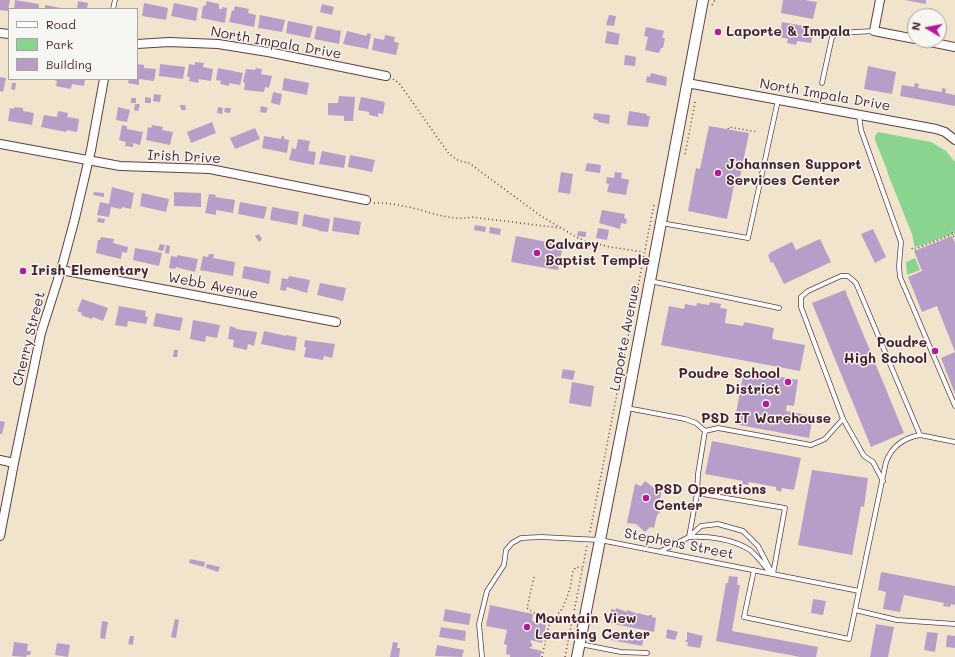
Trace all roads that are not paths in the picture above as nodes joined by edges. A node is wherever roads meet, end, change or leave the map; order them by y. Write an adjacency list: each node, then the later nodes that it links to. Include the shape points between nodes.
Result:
1 (703, 0): 8 (street, Laporte Avenue)
2 (880, 0): 3 (street)
3 (874, 31): 4 (street); 9 (lane, via 838,34 832,38)
4 (907, 37)
5 (138, 44): 6 (street, North Impala Drive, via 218,44)
6 (386, 76)
7 (104, 80): 14 (street, Cherry Street)
8 (687, 83): 10 (street, North Impala Drive); 16 (street, Laporte Avenue)
9 (822, 83)
10 (778, 100): 11 (street, North Impala Drive); 16 (lane, via 748,238)
11 (859, 114): 12 (street, North Impala Drive, via 936,128); 21 (lane, via 861,130 901,242 900,277)
12 (955, 140)
13 (0, 144): 14 (street, Irish Drive)
14 (88, 160): 15 (street, Irish Drive, via 132,167 210,169); 17 (street, Cherry Street)
15 (366, 200)
16 (661, 223): 18 (street, Laporte Avenue)
17 (61, 270): 20 (street, Webb Avenue); 28 (street, Cherry Street, via 41,333)
18 (650, 281): 19 (lane); 22 (street, Laporte Avenue)
19 (779, 308)
20 (336, 322)
21 (955, 406)
22 (626, 408): 24 (lane, via 685,419 696,423); 33 (street, Laporte Avenue)
23 (844, 419): 24 (lane, via 825,440 811,445 718,428); 25 (lane, via 801,307 801,297 808,291 841,276 848,276 856,283); 29 (lane, via 864,456 873,462)
24 (705, 431): 30 (lane)
25 (920, 435): 26 (lane); 29 (lane, via 899,443 890,453)
26 (955, 442)
27 (0, 460): 28 (street)
28 (14, 463): 31 (street, Cherry Street)
29 (882, 481): 37 (lane)
30 (696, 493): 32 (lane); 36 (lane, via 785,508)
31 (0, 536)
32 (689, 537): 34 (lane); 36 (lane, via 703,536 736,543 751,551); 36 (lane, via 701,526 718,524 743,531 758,546)
33 (600, 540): 34 (lane, Stephens Street); 40 (street, Laporte Avenue); 42 (lane, Stephens Street, via 541,537 521,538 512,543 506,550 504,565 487,591 481,613 479,624)
34 (660, 552): 35 (lane, Stephens Street)
35 (754, 570): 36 (lane, Stephens Street); 38 (lane, via 744,617 850,639)
36 (772, 574): 37 (lane, Stephens Street)
37 (859, 591): 38 (lane)
38 (855, 610): 39 (lane, via 897,620)
39 (955, 624)
40 (579, 644): 41 (lane, via 621,652); 43 (street, Laporte Avenue)
41 (647, 653)
42 (482, 657)
43 (577, 657)

